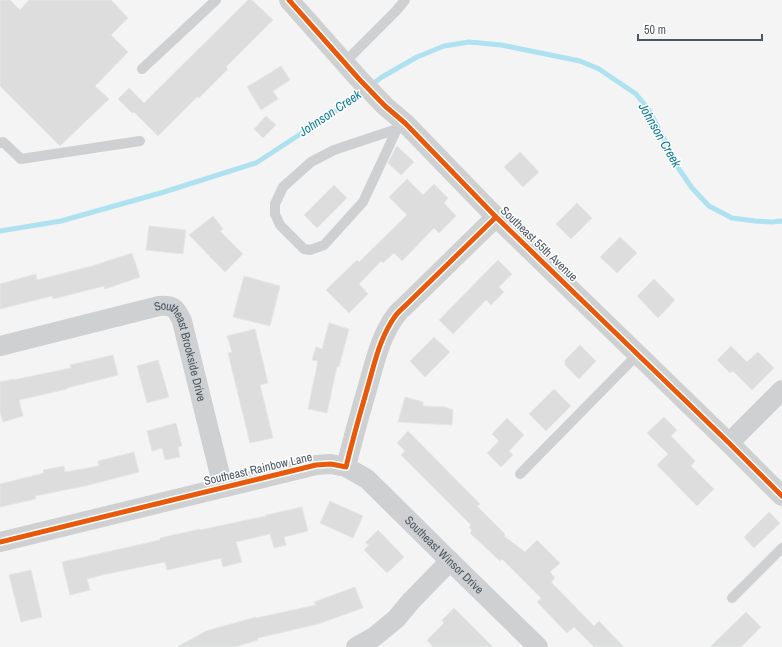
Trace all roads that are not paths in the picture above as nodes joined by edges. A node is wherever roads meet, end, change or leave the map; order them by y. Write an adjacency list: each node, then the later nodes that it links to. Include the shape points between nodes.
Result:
1 (216, 0): 5 (lane)
2 (289, 0): 4 (street, Southeast 55th Avenue)
3 (405, 0): 4 (lane)
4 (344, 63): 6 (street, Southeast 55th Avenue, via 386,106)
5 (142, 69)
6 (401, 126): 6 (lane, via 363,202 324,245 310,250 304,249 280,225 275,214 275,204 283,186 311,162 334,150); 9 (street, Southeast 55th Avenue)
7 (140, 141): 8 (lane, via 22,159)
8 (0, 143)
9 (496, 217): 11 (street, Southeast 55th Avenue); 14 (street, via 396,316 377,354)
10 (0, 346): 16 (street, Southeast Brookside Drive, via 159,306 168,305 175,308 182,321)
11 (638, 354): 13 (street, Southeast 55th Avenue); 15 (lane)
12 (782, 390): 13 (street)
13 (729, 443): 17 (street, Southeast 55th Avenue)
14 (346, 467): 16 (street, Southeast Rainbow Lane, via 316,465); 20 (street, Southeast Winsor Drive, via 366,479)
15 (520, 474)
16 (223, 487): 18 (street, Southeast Rainbow Lane)
17 (782, 496)
18 (0, 542)
19 (782, 548): 21 (lane)
20 (450, 561): 22 (street, via 396,619 374,637); 23 (street, Southeast Winsor Drive)
21 (732, 598)
22 (356, 647)
23 (538, 647)

